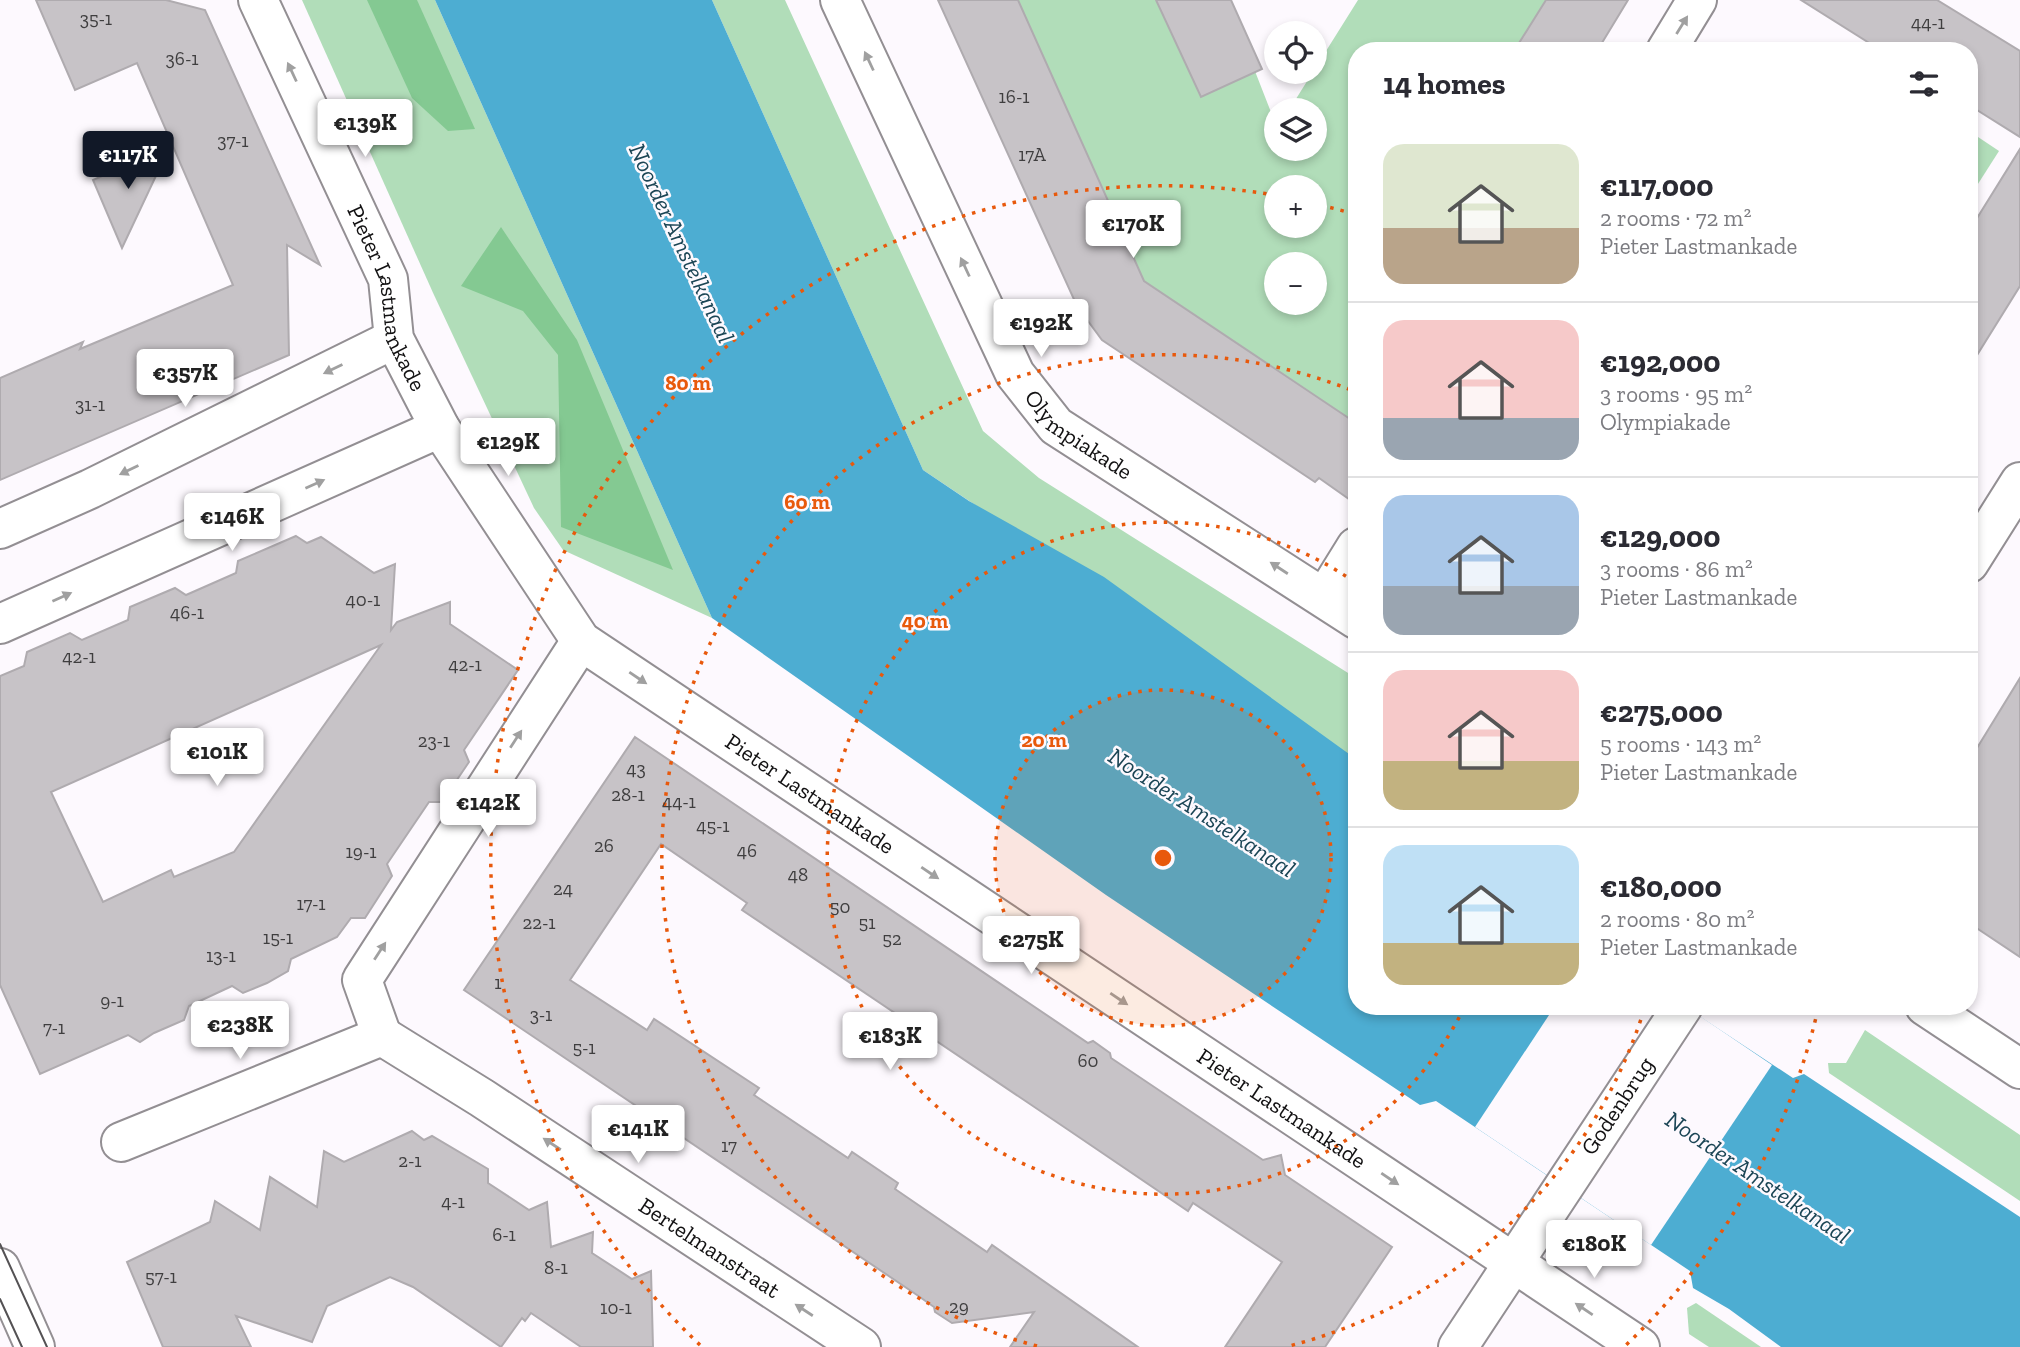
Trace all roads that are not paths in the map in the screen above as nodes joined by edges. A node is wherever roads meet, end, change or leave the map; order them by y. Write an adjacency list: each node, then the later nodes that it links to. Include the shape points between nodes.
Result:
1 (258, 0): 5 (street, Pieter Lastmankade, one-way to 1, via 388,279)
2 (840, 0): 11 (street, Olympiakade, one-way to 2, via 1056,426 1015,374)
3 (1697, 0): 4 (street, one-way to 3)
4 (1671, 42)
5 (394, 339): 6 (street, Pieter Lastmankade); 8 (street, one-way to 8)
6 (440, 428): 13 (street, one-way to 6); 14 (street, Pieter Lastmankade)
7 (2020, 482): 9 (street)
8 (0, 529)
9 (1978, 549)
10 (1348, 560): 11 (street)
11 (1325, 597): 12 (street, Olympiakade)
12 (1348, 613)
13 (0, 624)
14 (582, 641): 17 (street, one-way to 14, via 362,980); 20 (street, Pieter Lastmankade, one-way to 20)
15 (1677, 1015): 20 (street, Godenbrug)
16 (1939, 1015): 18 (street)
17 (382, 1035): 19 (street); 23 (street, Bertelmanstraat, one-way to 17)
18 (2020, 1069)
19 (121, 1142)
20 (1514, 1262): 24 (street, Godenbrug); 25 (street, Pieter Lastmankade, one-way to 20)
21 (0, 1268): 22 (street)
22 (36, 1347)
23 (861, 1347)
24 (1458, 1347)
25 (1640, 1347)

